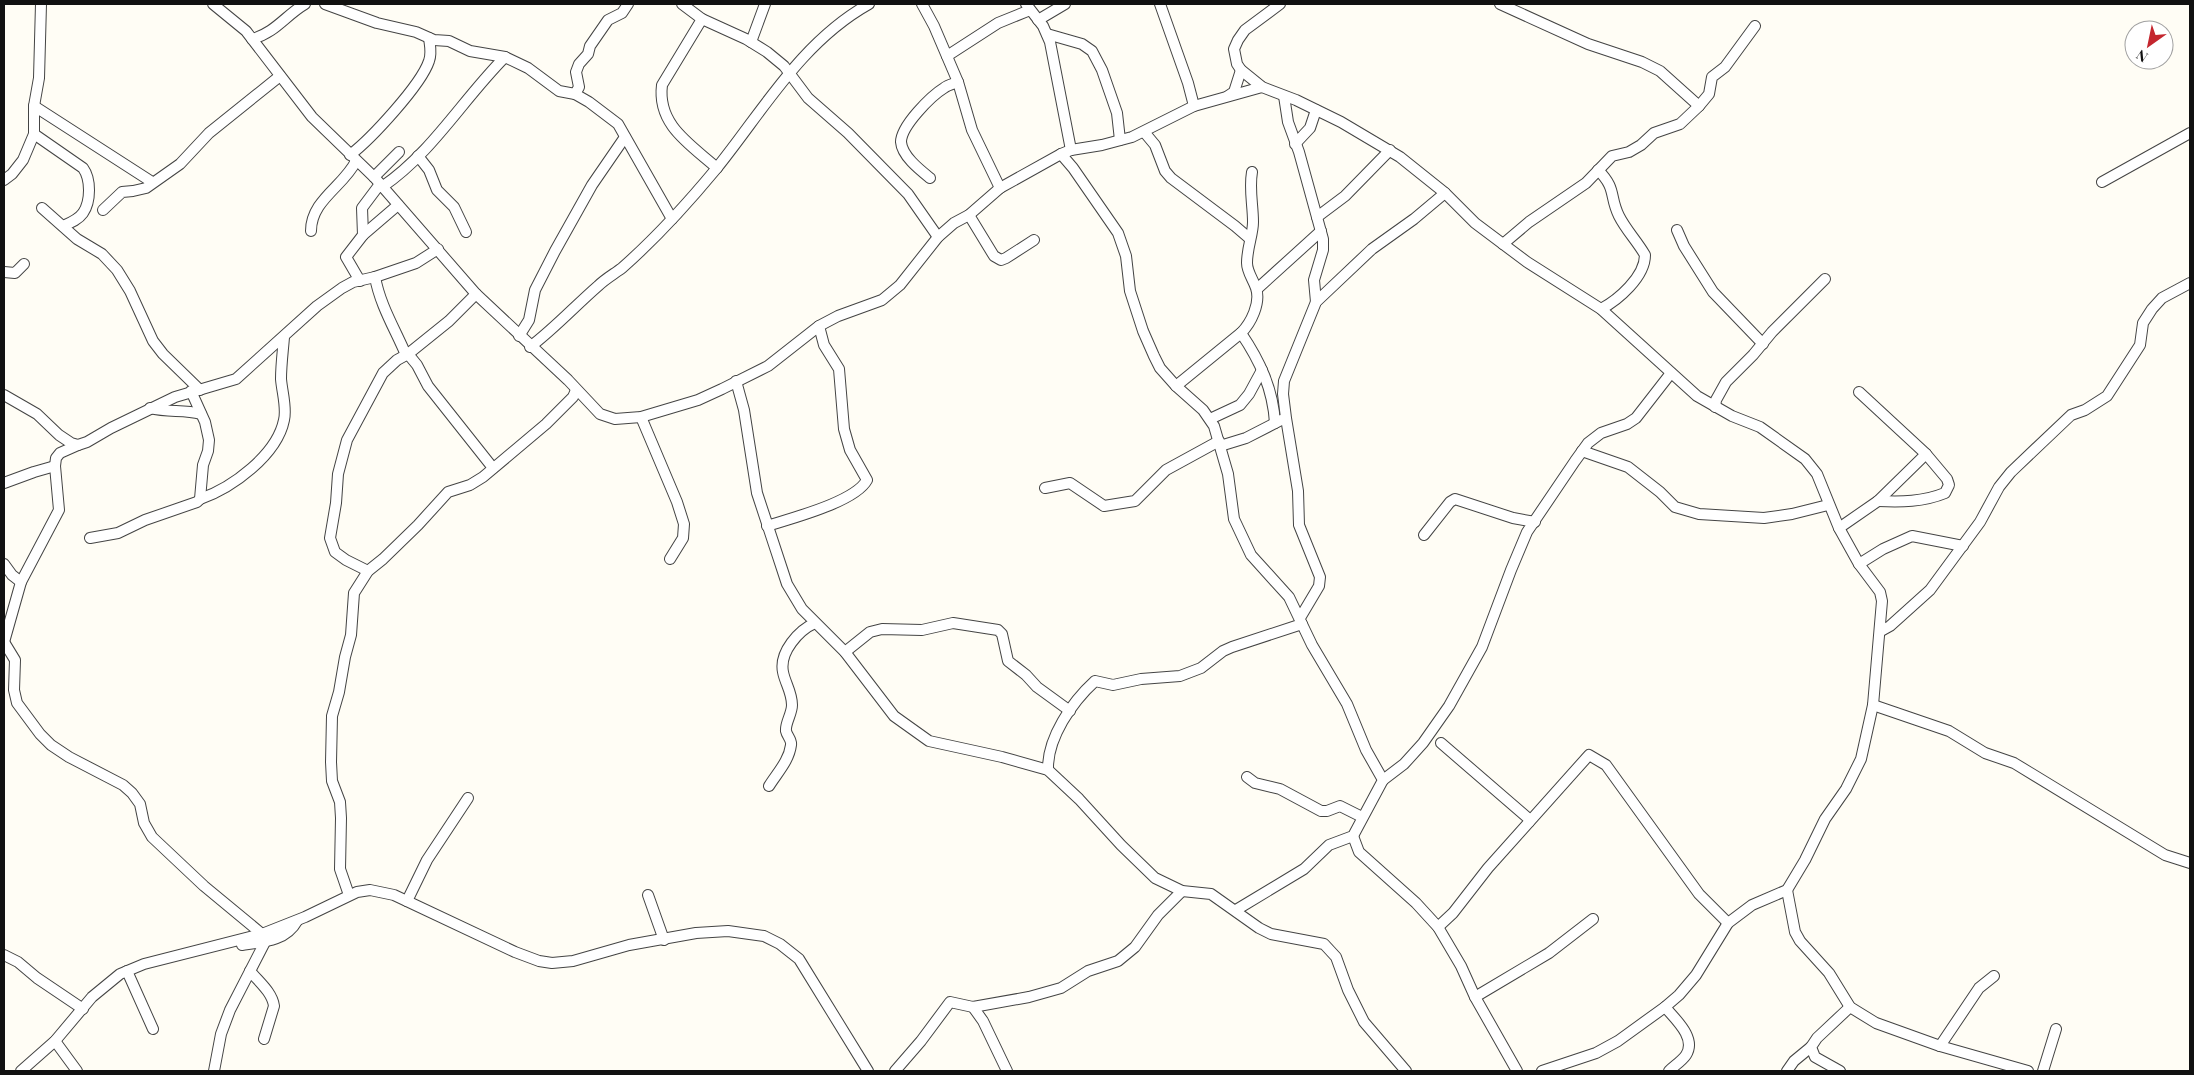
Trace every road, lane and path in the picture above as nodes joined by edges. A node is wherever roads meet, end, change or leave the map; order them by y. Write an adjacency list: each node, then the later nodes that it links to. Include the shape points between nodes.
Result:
1 (41, 4): 32 (street, via 39,78)
2 (213, 4): 20 (street)
3 (305, 4): 20 (street, via 277,28)
4 (325, 4): 19 (street)
5 (628, 4): 29 (street, via 608,20 579,64 576,72 579,86)
6 (682, 4): 15 (street)
7 (765, 4): 21 (street)
8 (922, 4): 22 (street)
9 (1065, 4): 16 (street)
10 (1160, 4): 33 (street)
11 (1280, 4): 24 (street, via 1245,30 1238,40 1234,49)
12 (1500, 4): 34 (street, via 1588,44 1648,65 1671,79)
13 (862, 5): 25 (street, via 814,46)
14 (1028, 7): 16 (street); 22 (street)
15 (702, 19): 21 (street); 48 (street, via 662,85 661,92 668,122)
16 (1038, 20): 18 (street)
17 (1755, 26): 34 (street, via 1725,67 1712,76 1709,94)
18 (1047, 34): 40 (street, via 1082,44 1092,51 1117,113); 42 (street)
19 (428, 38): 23 (street, via 448,41 470,51); 47 (street, via 431,55 426,69)
20 (252, 39): 26 (street)
21 (752, 42): 25 (street)
22 (947, 56): 27 (street)
23 (505, 57): 29 (street, via 528,68 559,91); 46 (street)
24 (1241, 70): 28 (street); 30 (street, via 1234,92)
25 (790, 72): 48 (street); 70 (street, via 812,102 848,133 908,194)
26 (280, 76): 47 (street, via 316,121); 53 (street, via 209,134 180,164)
27 (958, 82): 51 (street, via 945,86 929,100 902,138 912,161); 56 (street, via 972,130)
28 (1262, 87): 30 (street); 31 (street)
29 (575, 94): 39 (street, via 618,124)
30 (1227, 96): 33 (street)
31 (1284, 96): 35 (street); 41 (street)
32 (34, 106): 38 (street); 53 (street)
33 (1194, 106): 36 (street)
34 (1700, 106): 49 (street, via 1680,124 1654,133 1629,152 1612,156)
35 (1316, 110): 41 (street, via 1310,128); 43 (street)
36 (1145, 133): 40 (street); 71 (street, via 1155,145 1165,171)
37 (2190, 133): 54 (street)
38 (34, 134): 52 (street, via 23,160); 64 (street, via 83,168 88,175 83,213)
39 (625, 137): 63 (street); 87 (street, via 592,185 555,251 535,290 529,320)
40 (1120, 140): 42 (street)
41 (1295, 144): 62 (street)
42 (1071, 150): 45 (street)
43 (1390, 150): 57 (street); 62 (street, via 1345,196)
44 (399, 152): 55 (street)
45 (1061, 154): 56 (street); 95 (street, via 1118,233 1142,331 1160,368)
46 (418, 156): 55 (street, via 396,178); 68 (street, via 438,190 454,207)
47 (353, 158): 55 (street); 65 (street, via 351,170 319,206 312,218)
48 (717, 168): 63 (street)
49 (1598, 170): 73 (street, via 1586,183 1528,222); 84 (street, via 1609,184 1619,216 1645,255 1641,269 1628,286)
50 (1252, 172): 71 (street, via 1253,221)
51 (930, 178)
52 (4, 180)
53 (152, 182): 60 (street, via 140,190 122,192)
54 (2102, 182)
55 (379, 183): 58 (street); 69 (street, via 361,211)
56 (1000, 188): 61 (street)
57 (1445, 193): 73 (street, via 1475,223); 83 (street, via 1372,249)
58 (398, 205): 69 (street); 74 (street)
59 (42, 208): 64 (street)
60 (103, 210)
61 (969, 215): 70 (street, via 954,222); 72 (street, via 994,256 1001,260)
62 (1316, 217): 67 (street)
63 (672, 219): 90 (street)
64 (63, 226): 96 (street, via 102,254 116,270 130,291 153,341)
65 (311, 230)
66 (1677, 230): 89 (street, via 1713,292)
67 (1321, 231): 81 (street); 83 (street, via 1322,250 1314,280)
68 (466, 232)
69 (363, 235): 79 (street, via 346,257)
70 (938, 237): 85 (street, via 911,273 888,296)
71 (1249, 238): 81 (street, via 1247,265)
72 (1034, 240)
73 (1503, 244): 84 (street)
74 (438, 249): 77 (street, via 416,263); 82 (street)
75 (24, 264): 76 (street, via 15,273)
76 (4, 272)
77 (375, 277): 79 (street); 91 (street, via 382,305)
78 (1825, 279): 89 (street)
79 (360, 281): 88 (street, via 326,298)
80 (2190, 283): 125 (street, via 2162,298 2152,308 2143,323 2140,345 2107,396 2071,415 2011,472 1998,487)
81 (1257, 290): 86 (street, via 1253,314)
82 (476, 294): 87 (street); 91 (street)
83 (1316, 302): 104 (street, via 1284,380)
84 (1601, 309): 93 (street)
85 (819, 326): 94 (street, via 768,366); 121 (street, via 824,345 839,369 844,428 850,450 867,480 833,504)
86 (1241, 333): 92 (street); 95 (street)
87 (519, 336): 90 (street)
88 (284, 337): 96 (street, via 236,379); 117 (street, via 281,377 285,419 282,428 247,473)
89 (1763, 344): 100 (street, via 1726,382)
90 (530, 347): 97 (street)
91 (407, 355): 114 (street); 129 (street, via 392,364 377,382 347,440 338,474 332,546 346,560)
92 (1262, 370): 105 (street, via 1240,405); 106 (street, via 1273,398)
93 (1671, 373): 100 (street); 110 (street, via 1636,418 1628,424 1606,430)
94 (736, 381): 103 (street, via 698,400); 121 (street, via 744,410 757,494)
95 (1176, 386): 105 (street)
96 (196, 390): 101 (street); 102 (street)
97 (576, 390): 103 (street, via 600,414 615,419); 114 (street, via 546,424)
98 (1859, 392): 112 (street)
99 (4, 395): 107 (street, via 37,414)
100 (1715, 407): 119 (street, via 1760,427 1805,459 1826,492)
101 (150, 408): 102 (street); 109 (street)
102 (201, 414): 117 (street, via 209,440)
103 (642, 417): 126 (street, via 684,524 683,538)
104 (1286, 418): 106 (street); 131 (street, via 1298,491 1299,526 1320,577 1319,586)
105 (1210, 419): 108 (street)
106 (1276, 423): 108 (street, via 1246,438)
107 (60, 436): 109 (street); 111 (street)
108 (1220, 444): 116 (street, via 1166,470 1141,497 1130,502 1104,506 1070,483); 131 (street, via 1234,519 1240,534 1264,572 1283,588)
109 (78, 445): 111 (street)
110 (1582, 451): 119 (street, via 1628,467 1675,507 1699,514 1764,518); 120 (street)
111 (60, 453): 113 (street)
112 (1926, 454): 118 (street); 118 (street, via 1947,479 1948,490 1935,498 1908,502)
113 (55, 466): 115 (street); 130 (street, via 60,510)
114 (493, 468): 129 (street, via 470,486 448,492 418,525)
115 (4, 484)
116 (1045, 488)
117 (200, 499): 124 (street, via 118,533)
118 (1878, 501): 122 (street)
119 (1828, 505): 122 (street)
120 (1535, 522): 123 (street, via 1455,499); 141 (street, via 1511,570 1482,647 1449,706 1423,743 1394,774)
121 (767, 526): 132 (street, via 794,598)
122 (1839, 528): 128 (street)
123 (1424, 535)
124 (90, 538)
125 (1963, 546): 128 (street, via 1912,536); 133 (street, via 1930,590)
126 (670, 559)
127 (4, 564): 130 (street)
128 (1859, 564): 133 (street, via 1880,592)
129 (368, 570): 151 (street, via 353,598 351,635 332,716 332,781 340,802 341,818 340,869)
130 (21, 582): 134 (street)
131 (1301, 621): 137 (street, via 1223,651 1201,668 1180,676 1113,685 1095,681); 141 (street, via 1347,704)
132 (815, 623): 135 (street); 142 (street, via 798,636 783,662 782,671 792,699 792,712 786,729 791,744 785,762)
133 (1881, 632): 136 (street)
134 (4, 642): 157 (street, via 15,660 14,690 18,703 40,734 57,749 132,793 140,804 144,823 152,837)
135 (846, 652): 137 (street, via 870,632 882,629 911,631 953,623 998,630 1002,634 1006,656 1012,664 1036,687); 139 (street, via 894,716 929,741)
136 (1873, 704): 147 (street, via 1949,731 1986,753 2014,763 2164,855); 149 (street, via 1862,759)
137 (1070, 711): 139 (street, via 1054,738)
138 (1441, 743): 145 (street, via 1529,818)
139 (1048, 770): 148 (street, via 1155,878)
140 (1247, 777): 144 (street, via 1255,784 1280,789 1321,810 1340,806)
141 (1383, 780): 144 (street)
142 (769, 786)
143 (468, 798): 152 (street, via 427,860)
144 (1362, 817): 146 (street)
145 (1529, 822): 155 (street, via 1588,755 1593,756 1606,765 1699,894); 156 (street)
146 (1353, 836): 153 (street, via 1329,845 1304,869); 156 (street, via 1359,852 1416,903)
147 (2190, 863)
148 (1182, 890): 153 (street, via 1211,894); 164 (street, via 1158,915 1135,947 1118,961 1088,971 1062,988)
149 (1787, 890): 155 (street, via 1752,905); 166 (street, via 1795,932 1829,973)
150 (648, 895): 158 (street)
151 (349, 896): 152 (street, via 370,890); 157 (street)
152 (407, 901): 158 (street, via 515,952 552,963)
153 (1236, 910): 180 (street, via 1271,934 1317,942 1332,950 1364,1022)
154 (1593, 919): 163 (street, via 1549,953)
155 (1728, 923): 165 (street, via 1696,975)
156 (1438, 928): 163 (street)
157 (264, 938): 160 (street, via 226,944); 161 (street)
158 (664, 940): 177 (street, via 728,931 764,936 780,944 798,959)
159 (4, 954): 167 (street)
160 (127, 971): 167 (street, via 92,997); 168 (street)
161 (250, 971): 170 (street, via 273,1001); 176 (street, via 221,1034)
162 (1994, 976): 172 (street, via 1978,988)
163 (1475, 997): 181 (street)
164 (973, 1007): 178 (street, via 956,1002 946,1005 922,1041); 179 (street)
165 (1665, 1007): 182 (street, via 1596,1053); 183 (street, via 1689,1041 1686,1055)
166 (1850, 1007): 172 (street, via 1876,1022); 173 (street)
167 (84, 1009): 171 (street)
168 (153, 1028)
169 (2056, 1029): 187 (street)
170 (264, 1039)
171 (55, 1040): 174 (street); 175 (street)
172 (1940, 1046): 186 (street)
173 (1811, 1047): 184 (street); 185 (street, via 1815,1057)
174 (21, 1071)
175 (77, 1071)
176 (214, 1071)
177 (868, 1071)
178 (894, 1071)
179 (1007, 1071)
180 (1406, 1071)
181 (1517, 1071)
182 (1542, 1071)
183 (1669, 1071)
184 (1787, 1071)
185 (1840, 1071)
186 (2028, 1071)
187 (2043, 1071)

